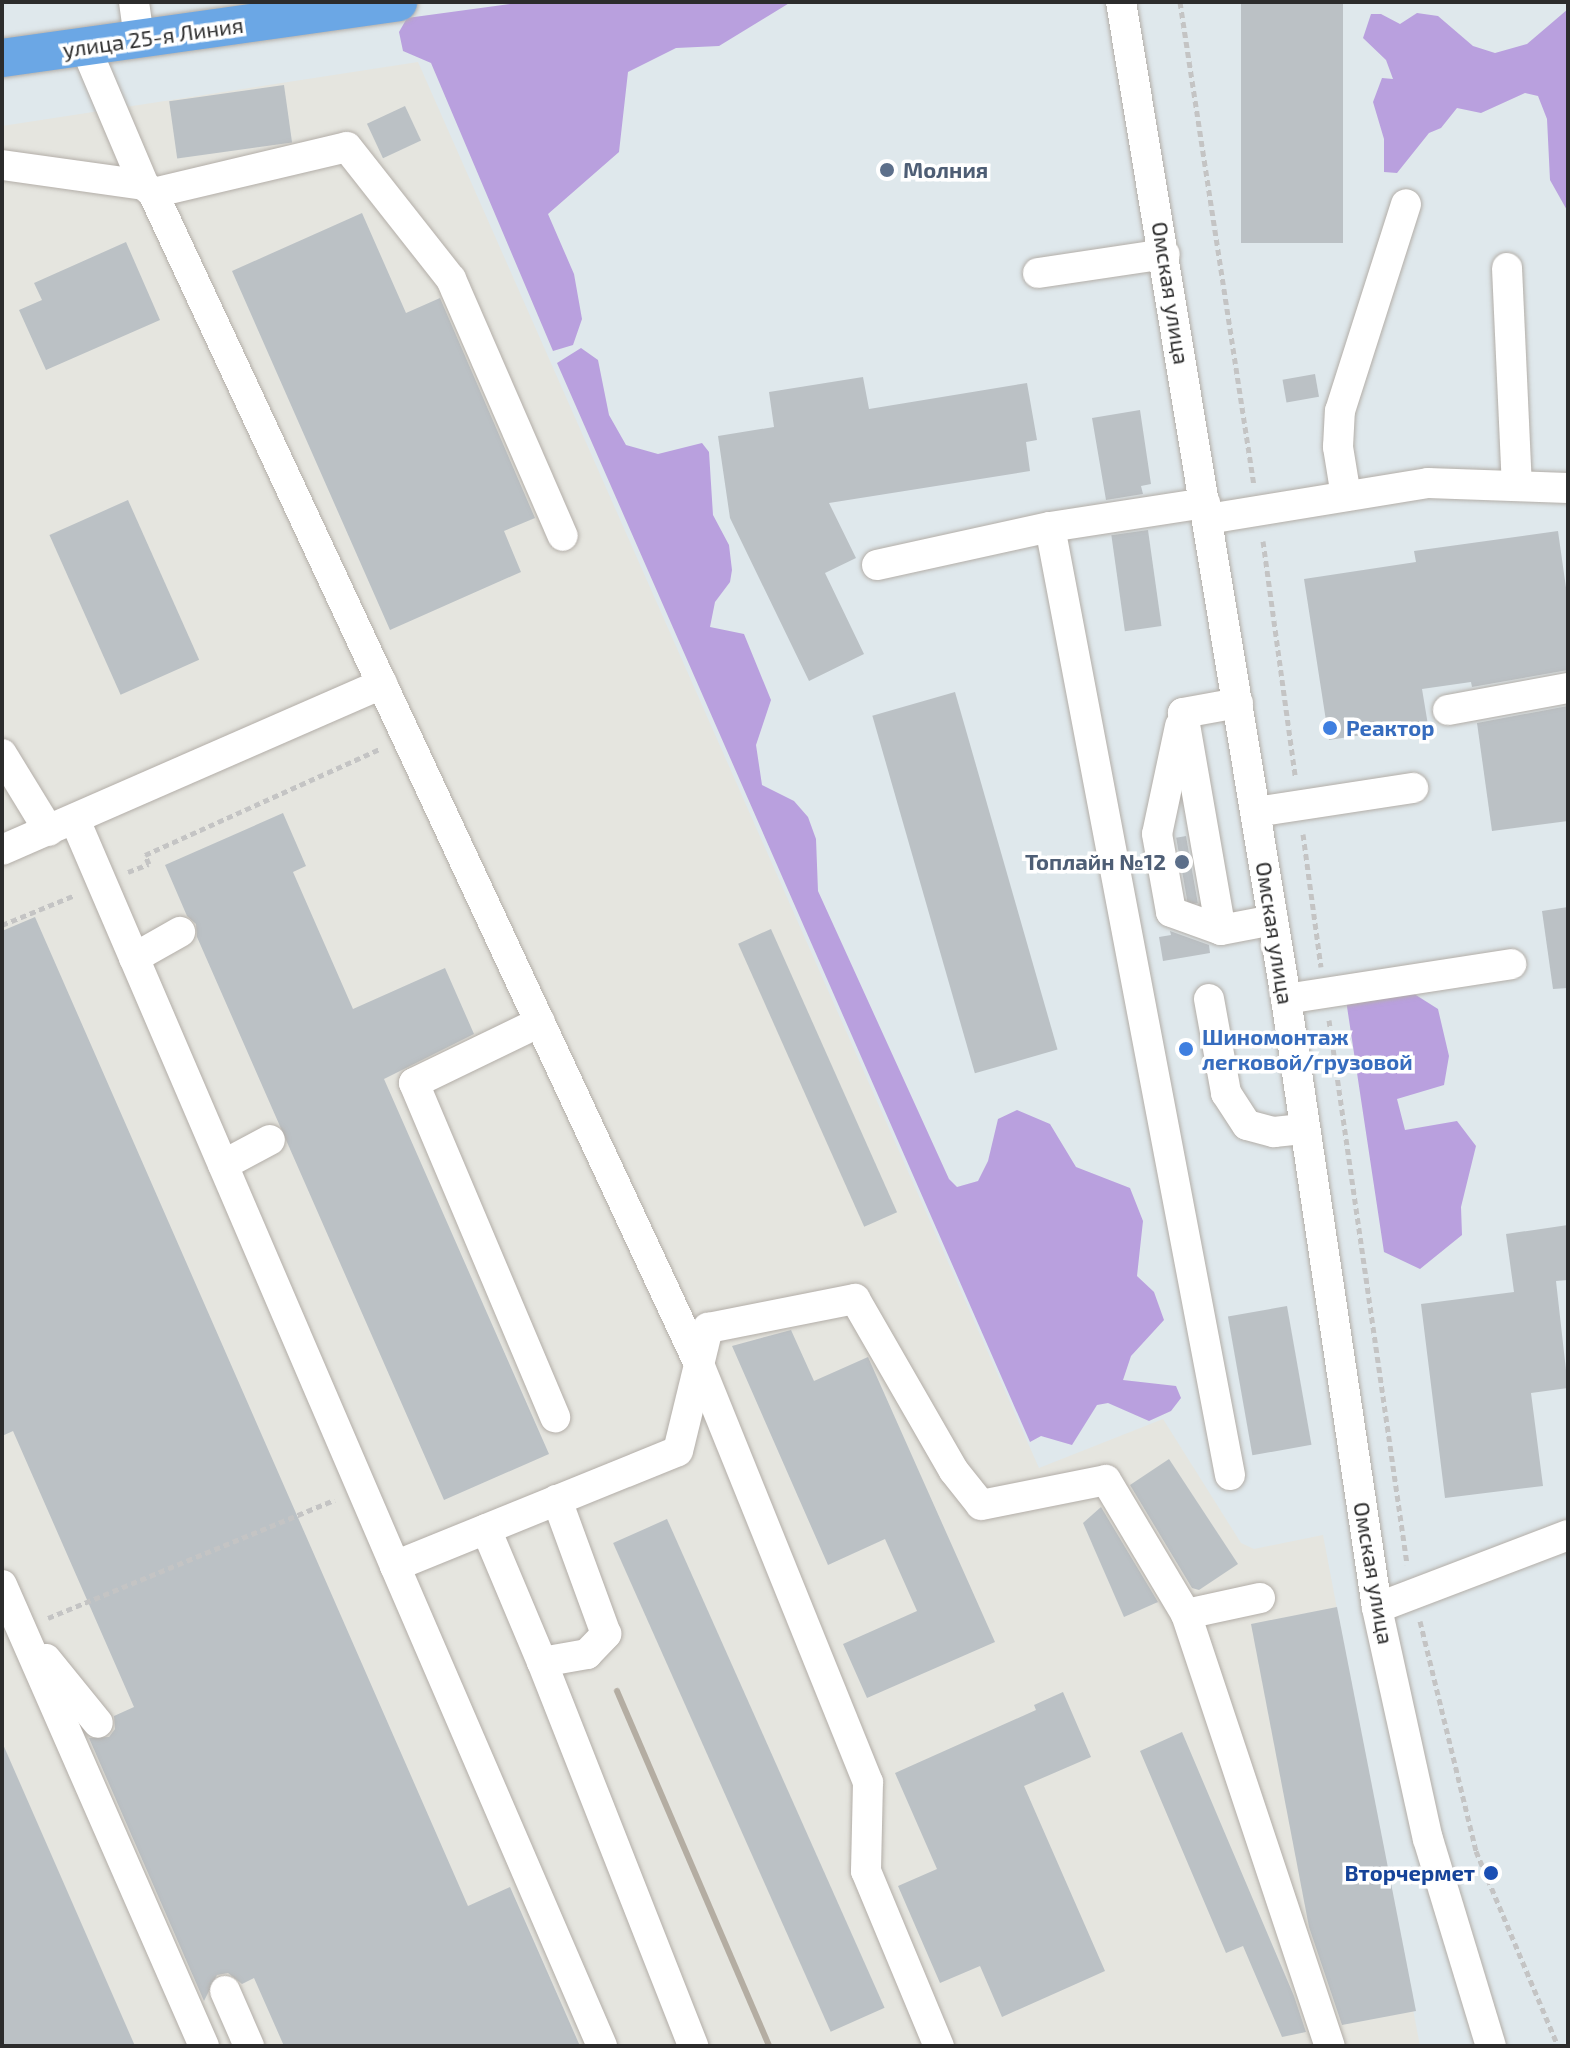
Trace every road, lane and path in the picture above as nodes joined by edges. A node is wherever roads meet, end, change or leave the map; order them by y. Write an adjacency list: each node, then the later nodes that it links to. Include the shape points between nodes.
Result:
1 (398, 2): 4 (main road, улица 25-я Линия)
2 (1121, 2): 10 (street, Омская улица)
3 (1180, 2): 17 (path)
4 (136, 20): 5 (main road, улица 25-я Линия)
5 (85, 46): 6 (main road, улица 25-я Линия); 8 (street)
6 (2, 58)
7 (2, 165): 8 (street)
8 (149, 189): 19 (street, via 347,147 451,279); 21 (street)
9 (1406, 204): 15 (street, via 1340,411 1338,447)
10 (1165, 254): 12 (street); 16 (street, Омская улица)
11 (1507, 268): 13 (street)
12 (1038, 273)
13 (1517, 486): 14 (street); 15 (street, via 1428,483)
14 (1568, 488)
15 (1346, 496): 17 (street)
16 (1207, 511): 17 (street); 18 (street); 23 (street, Омская улица)
17 (1259, 511)
18 (1050, 527): 20 (street); 47 (street)
19 (563, 536)
20 (877, 565)
21 (382, 684): 26 (street); 30 (street)
22 (1568, 688): 24 (street)
23 (1238, 703): 25 (street); 29 (street, Омская улица)
24 (1448, 710)
25 (1183, 713): 35 (street); 35 (street, via 1157,834 1171,912)
26 (407, 737): 32 (path, via 145,855 149,864); 41 (street)
27 (2, 754): 30 (street)
28 (1413, 788): 29 (street)
29 (1256, 812): 33 (street, Омская улица)
30 (62, 825): 31 (street); 32 (street)
31 (2, 850)
32 (103, 883): 34 (path); 37 (street)
33 (1273, 920): 35 (street); 40 (street, Омская улица)
34 (2, 925)
35 (1221, 930)
36 (180, 932): 37 (street)
37 (134, 958): 44 (street)
38 (1511, 964): 40 (street)
39 (1209, 999): 42 (street, via 1226,1093 1247,1125 1274,1132)
40 (1286, 999): 42 (street, Омская улица)
41 (540, 1022): 45 (street); 46 (street, via 414,1083)
42 (1305, 1129): 57 (street, Омская улица)
43 (270, 1140): 44 (street)
44 (223, 1165): 48 (street)
45 (699, 1364): 49 (street, via 678,1451); 58 (street, via 708,1328 855,1299 954,1471 981,1505 1106,1480); 67 (street, via 868,1782 866,1871)
46 (555, 1417)
47 (1230, 1475)
48 (362, 1489): 53 (street); 59 (path)
49 (557, 1500): 50 (street); 60 (street, via 606,1634 587,1654)
50 (486, 1529): 53 (street); 60 (street)
51 (1568, 1535): 55 (street)
52 (1401, 1539): 55 (path)
53 (395, 1566): 65 (street)
54 (2, 1585): 59 (street)
55 (1414, 1593): 57 (street); 70 (path, via 1476,1851)
56 (1260, 1598): 58 (street)
57 (1377, 1608): 69 (street, Омская улица, via 1428,1839)
58 (1186, 1614): 68 (street)
59 (21, 1629): 61 (street); 63 (street)
60 (542, 1662): 66 (street)
61 (98, 1723)
62 (225, 1991): 64 (street)
63 (204, 2046)
64 (249, 2046)
65 (602, 2046)
66 (693, 2046)
67 (939, 2046)
68 (1330, 2046)
69 (1491, 2046)
70 (1558, 2046)

